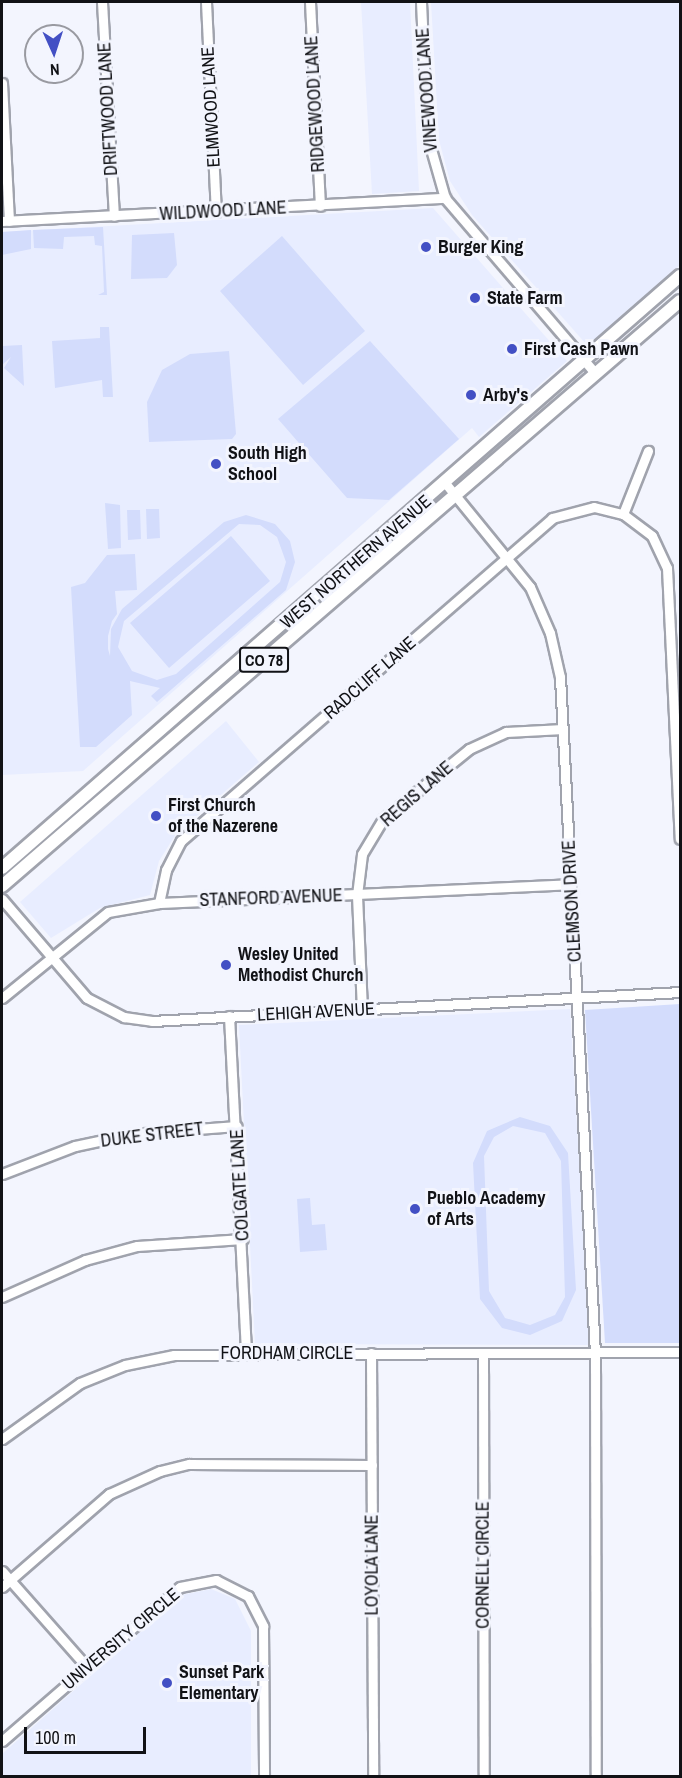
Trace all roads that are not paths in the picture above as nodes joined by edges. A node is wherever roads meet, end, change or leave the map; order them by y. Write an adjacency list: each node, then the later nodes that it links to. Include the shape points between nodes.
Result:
1 (102, 2): 9 (street, DRIFTWOOD LANE)
2 (206, 2): 8 (street, ELMWOOD LANE)
3 (310, 2): 7 (street, RIDGEWOOD LANE)
4 (421, 2): 6 (street, VINEWOOD LANE, via 427,135)
5 (2, 83): 10 (street)
6 (445, 198): 7 (street, WILDWOOD LANE); 15 (street, VINEWOOD LANE)
7 (320, 206): 8 (street, WILDWOOD LANE)
8 (216, 212): 9 (street, WILDWOOD LANE)
9 (114, 216): 10 (street, WILDWOOD LANE)
10 (5, 221)
11 (681, 276): 15 (main road, WEST NORTHERN AVENUE / CO 78)
12 (681, 301): 14 (main road, WEST NORTHERN AVENUE / CO 78)
13 (681, 310): 14 (main road)
14 (663, 316): 16 (main road, WEST NORTHERN AVENUE / CO 78)
15 (585, 364): 16 (street, VINEWOOD LANE); 18 (main road, WEST NORTHERN AVENUE / CO 78)
16 (595, 373): 19 (main road, WEST NORTHERN AVENUE / CO 78)
17 (648, 451): 20 (street)
18 (446, 484): 19 (street, CLEMSON DRIVE); 24 (main road, WEST NORTHERN AVENUE / CO 78)
19 (455, 495): 21 (street, CLEMSON DRIVE); 26 (main road, WEST NORTHERN AVENUE / CO 78)
20 (623, 514): 21 (street, RADCLIFF LANE, via 594,507 552,518); 23 (street, RADCLIFF LANE, via 652,536 667,568)
21 (508, 558): 22 (street, CLEMSON DRIVE, via 530,587 552,641); 29 (street, RADCLIFF LANE, via 181,840 166,870)
22 (563, 729): 25 (street, CLEMSON DRIVE); 27 (street, REGIS LANE, via 506,732 469,749 383,819 362,854)
23 (681, 839)
24 (2, 868)
25 (571, 884): 27 (street, STANFORD AVENUE); 33 (street, CLEMSON DRIVE)
26 (2, 886)
27 (357, 895): 29 (street, STANFORD AVENUE); 34 (street, REGIS LANE)
28 (2, 899): 30 (street, LEHIGH AVENUE)
29 (159, 903): 30 (street, STANFORD AVENUE, via 108,912)
30 (51, 955): 32 (street, STANFORD AVENUE); 35 (street, LEHIGH AVENUE, via 87,998 124,1017 152,1021)
31 (681, 992): 33 (street, LEHIGH AVENUE)
32 (2, 998)
33 (577, 998): 34 (street, LEHIGH AVENUE); 43 (street, CLEMSON DRIVE)
34 (362, 1010): 35 (street, LEHIGH AVENUE)
35 (229, 1016): 36 (street, COLGATE LANE)
36 (237, 1126): 37 (street, DUKE STREET, via 131,1134 75,1146); 38 (street, COLGATE LANE)
37 (2, 1174)
38 (243, 1239): 39 (street, via 137,1246 85,1260); 44 (street, COLGATE LANE)
39 (2, 1298)
40 (681, 1352): 43 (street, FORDHAM CIRCLE)
41 (371, 1353): 42 (street, FORDHAM CIRCLE); 44 (street, FORDHAM CIRCLE); 46 (street, LOYOLA LANE)
42 (483, 1353): 43 (street, FORDHAM CIRCLE); 54 (street, CORNELL CIRCLE)
43 (595, 1353): 55 (street)
44 (246, 1354): 45 (street, FORDHAM CIRCLE, via 174,1355 104,1372 60,1394)
45 (2, 1439)
46 (372, 1465): 48 (street, via 189,1464 160,1471 109,1494); 53 (street, LOYOLA LANE)
47 (2, 1570): 48 (street)
48 (10, 1580): 49 (street); 50 (street)
49 (2, 1587)
50 (87, 1667): 51 (street, UNIVERSITY CIRCLE); 52 (street, UNIVERSITY CIRCLE, via 180,1587 216,1580 239,1589 255,1605 263,1626)
51 (2, 1741)
52 (264, 1776)
53 (373, 1776)
54 (484, 1776)
55 (596, 1776)

